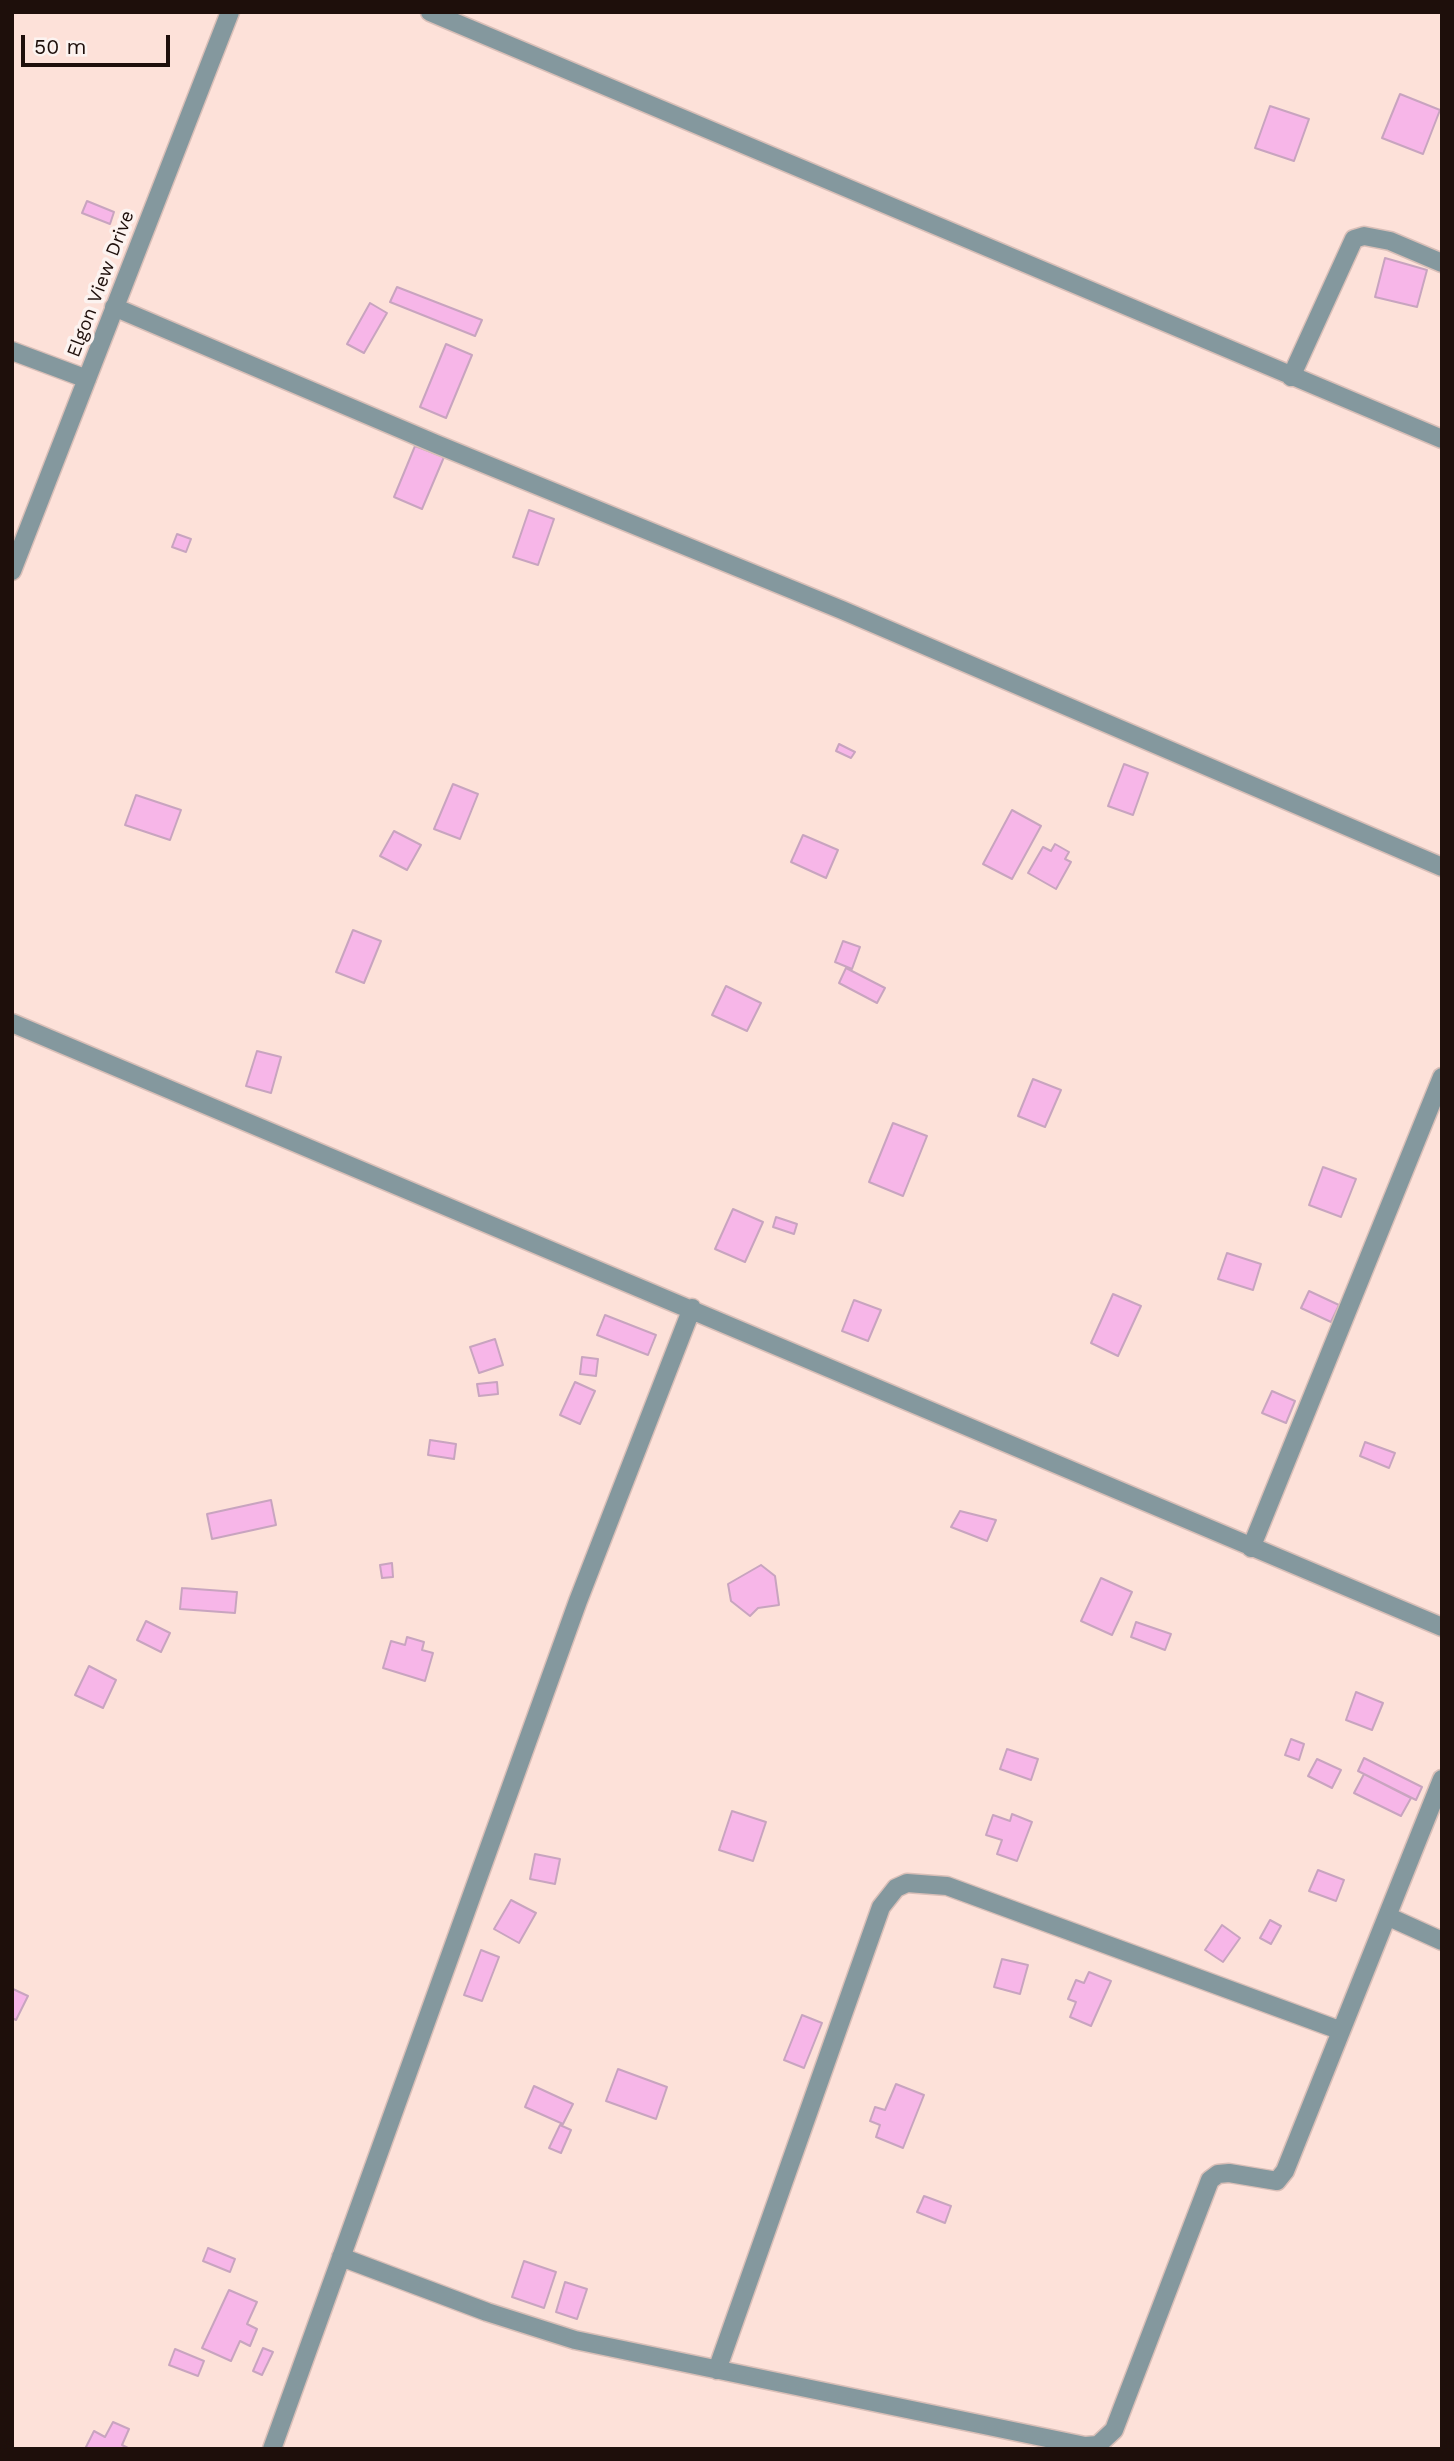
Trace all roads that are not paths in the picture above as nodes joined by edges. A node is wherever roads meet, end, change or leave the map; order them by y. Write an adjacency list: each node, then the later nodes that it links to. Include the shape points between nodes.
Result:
1 (230, 12): 4 (street, Elgon View Drive)
2 (430, 12): 6 (street)
3 (1442, 262): 6 (street, via 1390,241 1364,236 1354,239)
4 (114, 307): 7 (street, Elgon View Drive); 10 (street, via 842,610)
5 (12, 351): 7 (street)
6 (1291, 377): 8 (street)
7 (87, 379): 9 (street, Elgon View Drive)
8 (1442, 439)
9 (12, 570)
10 (1442, 867)
11 (12, 1023): 13 (street)
12 (1442, 1077): 14 (street)
13 (692, 1308): 14 (street); 20 (street, via 573,1614)
14 (1251, 1548): 15 (street)
15 (1442, 1627)
16 (1442, 1779): 17 (street)
17 (1389, 1917): 18 (street); 19 (street)
18 (1442, 1941)
19 (1339, 2030): 21 (street, via 1286,2171 1277,2181 1229,2173 1210,2180 1114,2430 1098,2445); 21 (street, via 947,1886 907,1883 897,1888 881,1907)
20 (341, 2257): 21 (street, via 575,2340); 22 (street)
21 (717, 2370)
22 (272, 2449)

